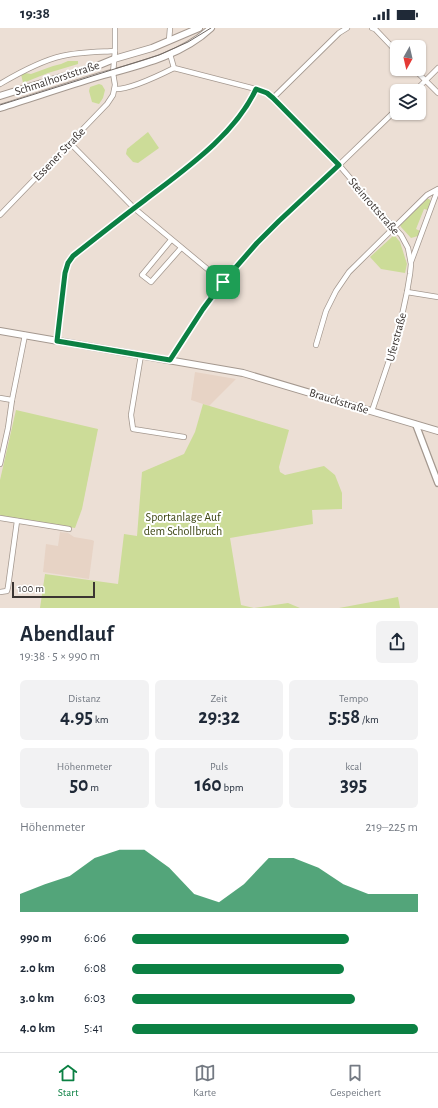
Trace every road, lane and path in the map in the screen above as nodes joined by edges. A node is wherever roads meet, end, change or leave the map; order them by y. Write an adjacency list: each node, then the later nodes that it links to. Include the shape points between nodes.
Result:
1 (115, 28): 9 (street)
2 (170, 28): 7 (street)
3 (199, 28): 7 (main road)
4 (211, 28): 10 (main road, via 182,49)
5 (347, 28): 23 (street)
6 (372, 28): 8 (street)
7 (169, 41): 11 (main road)
8 (390, 45)
9 (115, 51): 11 (street); 17 (street, Schmalhorststraße, via 54,58)
10 (170, 54): 12 (street); 14 (main road)
11 (114, 59): 14 (street); 22 (main road, Schmalhorststraße)
12 (174, 68): 19 (street, via 126,88); 20 (street, Steinrottstraße)
13 (438, 68): 16 (street)
14 (113, 73): 19 (street); 24 (main road, Schmalhorststraße)
15 (421, 76): 16 (street)
16 (426, 81): 18 (street); 21 (street)
17 (0, 84)
18 (423, 84)
19 (115, 89): 26 (street, Essener Straße, via 107,104)
20 (256, 89): 23 (street, Steinrottstraße); 29 (street, via 252,99 214,145)
21 (438, 93)
22 (0, 96)
23 (273, 98): 27 (street, Steinrottstraße)
24 (0, 108)
25 (390, 116): 27 (street)
26 (70, 143): 29 (street); 30 (street, Essener Straße)
27 (339, 165): 31 (street, Steinrottstraße); 35 (street, via 257,243)
28 (438, 189): 31 (street, via 427,195); 34 (street)
29 (134, 208): 32 (street); 40 (street, via 73,256 68,263)
30 (0, 215)
31 (394, 228): 34 (street, Steinrottstraße, via 408,248); 41 (street, via 349,272 336,291 326,311)
32 (171, 240): 33 (street); 33 (street, via 142,275 152,282)
33 (181, 248): 35 (street)
34 (411, 264): 36 (street, Steinrottstraße)
35 (223, 282): 43 (street)
36 (407, 292): 37 (street); 46 (street, Uferstraße, via 398,334)
37 (438, 297)
38 (0, 331): 39 (main road, Brauckstraße)
39 (25, 335): 40 (main road, Brauckstraße); 45 (street)
40 (57, 341): 42 (main road, Brauckstraße)
41 (316, 345)
42 (141, 355): 43 (main road, Brauckstraße); 49 (street, via 131,416 133,429)
43 (170, 360): 46 (main road, Brauckstraße, via 239,372)
44 (0, 398): 45 (street)
45 (12, 400): 50 (street)
46 (372, 411): 47 (main road, Brauckstraße)
47 (416, 425): 48 (main road, Brauckstraße); 51 (street)
48 (438, 431)
49 (184, 437)
50 (0, 464)
51 (438, 483)
52 (0, 518): 53 (street)
53 (17, 521): 54 (street); 55 (street, via 8,587 7,591)
54 (69, 529)
55 (0, 592)

